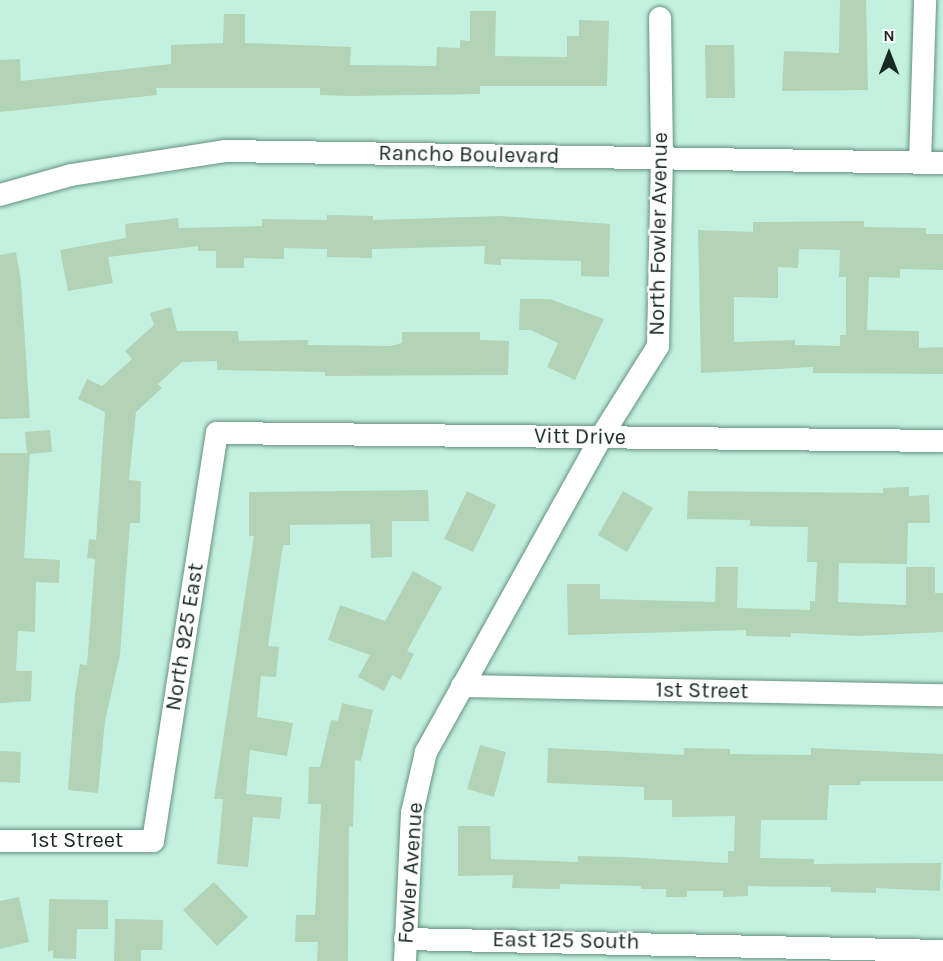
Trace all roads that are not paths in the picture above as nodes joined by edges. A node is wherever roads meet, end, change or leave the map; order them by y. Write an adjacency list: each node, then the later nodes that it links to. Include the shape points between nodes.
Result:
1 (925, 0): 4 (street)
2 (660, 18): 3 (street, North Fowler Avenue)
3 (662, 158): 4 (street, Rancho Boulevard); 6 (street, Rancho Boulevard, via 226,151 71,175); 8 (street, North Fowler Avenue, via 658,346)
4 (920, 163): 5 (street, Rancho Boulevard)
5 (943, 163)
6 (0, 195)
7 (217, 433): 8 (street, Vitt Drive); 13 (street, North 925 East)
8 (601, 437): 9 (street, Vitt Drive); 10 (street, North Fowler Avenue)
9 (943, 441)
10 (462, 686): 11 (street, 1st Street); 14 (street, Fowler Avenue, via 426,752 412,813)
11 (943, 695)
12 (0, 841): 13 (street, 1st Street)
13 (153, 841)
14 (405, 950): 15 (street, East 125 South)
15 (943, 951)

